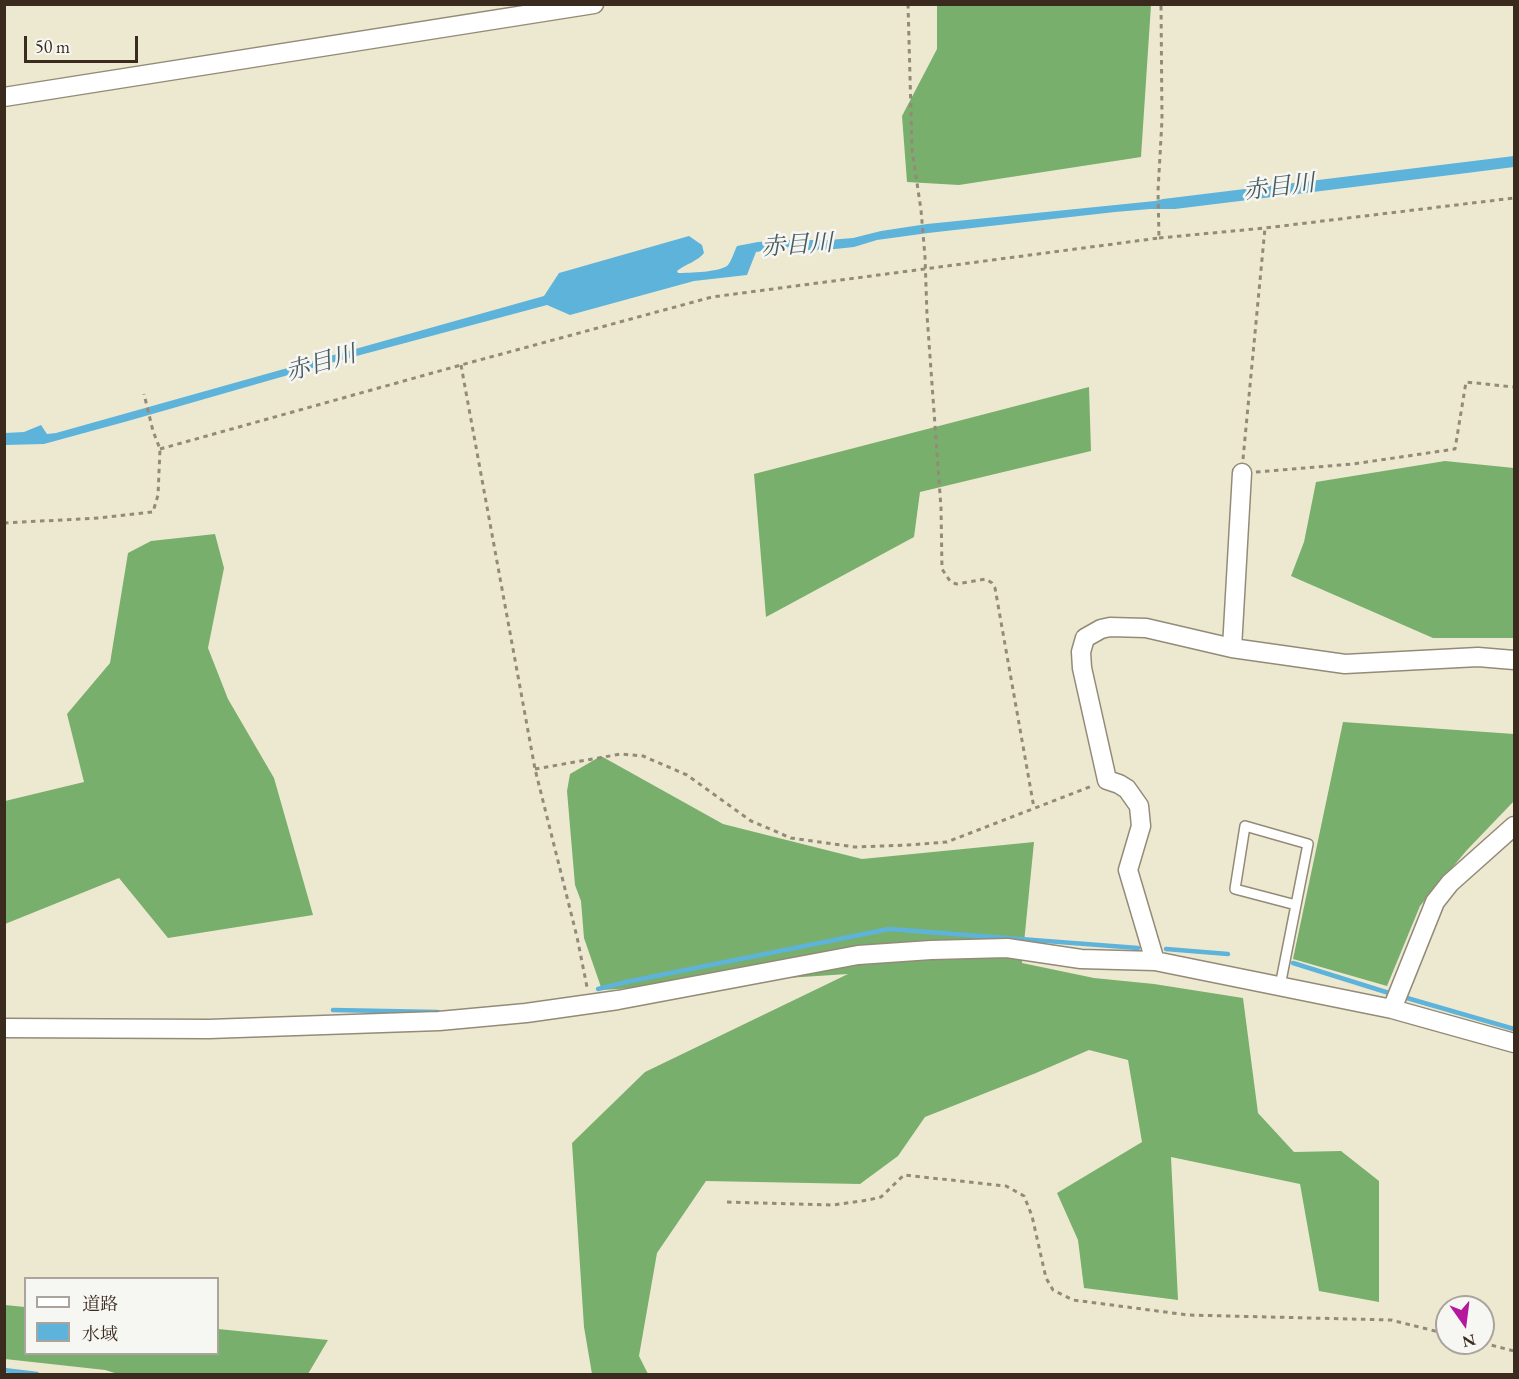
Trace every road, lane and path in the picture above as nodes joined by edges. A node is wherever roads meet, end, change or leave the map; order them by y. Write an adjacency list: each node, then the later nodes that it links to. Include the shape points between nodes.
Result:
1 (594, 4): 4 (street)
2 (908, 4): 8 (path, via 912,149)
3 (1161, 4): 7 (path)
4 (4, 97)
5 (1515, 198): 6 (path)
6 (1265, 228): 7 (path); 13 (path)
7 (1159, 238): 8 (path)
8 (926, 269): 9 (path, via 712,297); 21 (path, via 942,569 956,584 986,579 995,588)
9 (461, 365): 12 (path); 19 (path)
10 (1515, 387): 13 (path, via 1466,382 1455,449 1353,464)
11 (144, 394): 12 (path)
12 (160, 449): 14 (path, via 158,495 153,512)
13 (1242, 473): 17 (street)
14 (4, 523)
15 (4, 597): 16 (path)
16 (4, 608)
17 (1232, 648): 18 (street, via 1345,664 1478,657); 20 (street, via 1146,628 1110,627 1085,638 1081,652 1083,668)
18 (1515, 660)
19 (535, 769): 21 (path, via 621,754 643,756 687,775 751,821 791,838 855,847 947,842); 26 (path)
20 (1107, 780): 21 (path); 24 (street, via 1126,789 1139,806 1142,826 1128,870)
21 (1034, 808)
22 (1515, 826): 27 (street, via 1450,883 1435,902)
23 (1296, 905): 23 (lane, via 1308,844 1245,826 1235,889); 25 (lane)
24 (1155, 961): 25 (street); 26 (street, via 1080,959 1007,948 858,955)
25 (1280, 986): 27 (street)
26 (591, 1004): 28 (street, via 439,1021 209,1029)
27 (1392, 1009): 29 (street)
28 (4, 1028)
29 (1515, 1043)
30 (727, 1202): 31 (path, via 833,1205 868,1200 880,1197 904,1175 1006,1186 1024,1196 1046,1278 1053,1290 1073,1300 1188,1315 1391,1320)
31 (1435, 1331)
32 (1495, 1346): 33 (path)
33 (1515, 1351)

